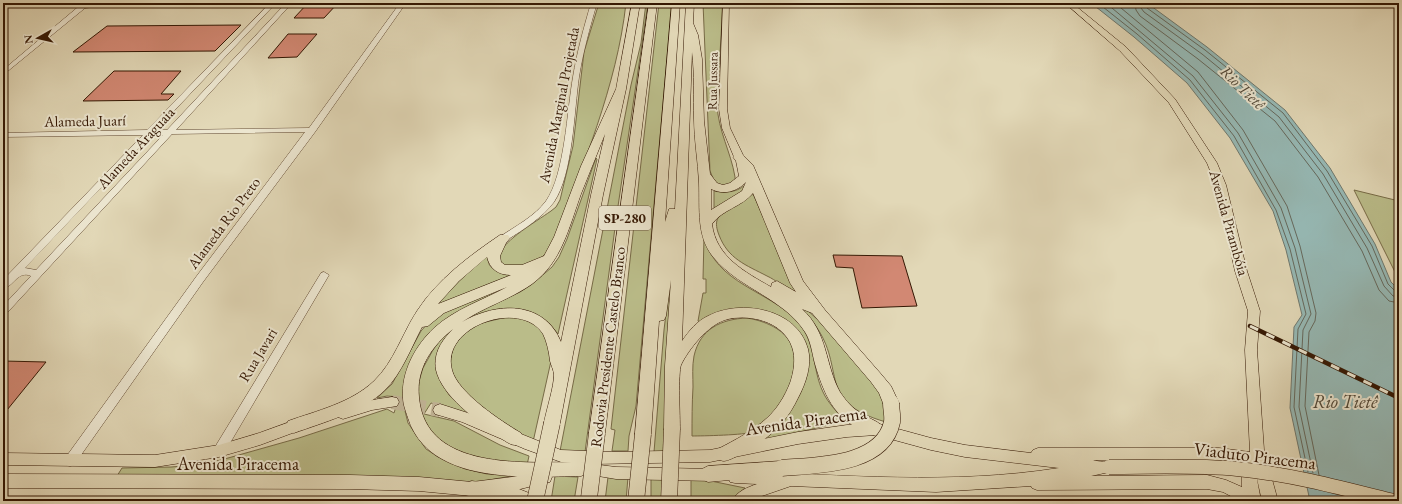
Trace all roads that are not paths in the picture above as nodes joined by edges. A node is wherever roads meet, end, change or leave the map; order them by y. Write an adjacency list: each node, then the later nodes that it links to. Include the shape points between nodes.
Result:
1 (66, 3): 13 (street)
2 (110, 3): 13 (street)
3 (273, 3): 17 (street, Alameda Araguaia)
4 (289, 3): 18 (street, Alameda Araguaia)
5 (403, 3): 21 (street, Alameda Rio Preto, via 351,72)
6 (594, 3): 31 (street, Avenida Marginal Projetada, via 581,51 563,166 554,195 546,206)
7 (654, 3): 62 (highway, Rodovia Presidente Castelo Branco / SP-280, bridge)
8 (676, 3): 41 (highway, SP-280)
9 (690, 3): 14 (highway)
10 (726, 3): 27 (main road, Rua Jussara, via 723,109 726,128)
11 (1068, 3): 52 (main road, Avenida Pirambóia, via 1123,49 1163,91 1192,129 1221,185 1241,270 1254,311 1251,350)
12 (636, 4): 16 (highway)
13 (83, 6): 15 (street)
14 (689, 23): 25 (highway); 28 (highway, via 696,43)
15 (3, 73)
16 (620, 89): 33 (highway, via 590,154); 43 (highway)
17 (178, 103): 18 (street, via 184,106); 19 (street, Alameda Araguaia)
18 (198, 103): 20 (street, Alameda Araguaia)
19 (171, 110): 20 (street, via 186,108); 22 (street, Alameda Araguaia)
20 (190, 112): 23 (street, Alameda Araguaia)
21 (312, 130): 23 (street, Alameda Juarí); 54 (street, Alameda Rio Preto, via 218,255)
22 (148, 133): 23 (street, Alameda Juarí); 24 (street, Alameda Juarí); 26 (street, Alameda Araguaia)
23 (170, 133): 26 (street); 35 (street, Alameda Araguaia)
24 (3, 135)
25 (684, 136): 41 (highway, via 680,150 660,308 657,326); 42 (highway)
26 (139, 143): 36 (street, Alameda Araguaia)
27 (739, 157): 28 (highway, via 745,176 734,186 724,189 715,187 707,181); 29 (highway, via 748,165)
28 (704, 174): 30 (highway)
29 (752, 176): 30 (highway, via 751,188 744,195 719,209); 39 (highway, via 797,282)
30 (707, 223): 32 (highway)
31 (504, 238): 33 (highway, via 493,256 496,265 503,270 526,269); 40 (highway, via 447,285 429,305)
32 (710, 241): 39 (highway, via 739,266 786,291); 47 (highway, via 732,268 783,300 805,320 815,339 827,380 837,402 854,419)
33 (547, 261): 40 (highway, via 518,278 439,309); 56 (highway, via 528,281 451,321 430,342 412,375 410,393 413,416 422,433 433,445 447,455 471,464 494,468)
34 (324, 274): 49 (street, Rua Javari)
35 (37, 276): 36 (street, via 27,271); 38 (street, Alameda Araguaia)
36 (11, 277): 37 (street, Alameda Araguaia)
37 (3, 286)
38 (3, 312)
39 (820, 314): 58 (highway, bridge, via 865,363 885,390 891,403 891,425 886,436 864,456)
40 (414, 330): 46 (highway, via 394,367 379,386 358,399)
41 (651, 338): 66 (highway, SP-280, bridge)
42 (673, 366): 50 (highway, via 690,339 701,328 710,321 731,313 760,314 773,318 783,324 798,342 802,360 799,379 785,408 778,418 755,437); 67 (highway, bridge)
43 (561, 376): 48 (highway, via 551,334 529,316 508,313 485,316 466,326 450,341 443,359 448,380 467,402); 65 (highway, bridge)
44 (392, 402): 46 (main road, Avenida Piracema, via 372,404)
45 (440, 410): 48 (main road, Avenida Piracema)
46 (294, 426): 49 (main road, Avenida Piracema)
47 (876, 429): 50 (main road, Avenida Piracema, via 806,437); 51 (main road, Avenida Piracema, via 965,452)
48 (515, 438): 50 (main road, Avenida Piracema, via 561,456 577,458 693,457)
49 (220, 451): 54 (main road, Avenida Piracema, via 155,461)
50 (724, 454)
51 (1011, 457): 52 (main road, Avenida Piracema, via 1046,453 1119,453 1219,454); 55 (main road, Avenida Piracema)
52 (1257, 458): 69 (main road, Avenida Pirambóia, via 1248,473); 70 (main road, Avenida Pirambóia)
53 (3, 459): 54 (main road, Avenida Piracema)
54 (70, 461)
55 (1106, 467): 59 (main road); 71 (main road, Viaduto Piracema, bridge, via 1197,466 1237,469 1292,476)
56 (581, 469): 57 (main road, Avenida Piracema, via 616,473); 61 (main road, Avenida Piracema, via 512,484)
57 (708, 474): 58 (highway)
58 (788, 474): 59 (main road, via 923,486); 68 (main road)
59 (1025, 480): 69 (main road, via 1037,484 1207,482 1234,489)
60 (3, 481): 61 (main road, Avenida Piracema, via 350,482)
61 (472, 489): 63 (main road); 64 (highway, via 519,497)
62 (589, 500)
63 (488, 501)
64 (528, 501)
65 (535, 501)
66 (636, 501)
67 (669, 501)
68 (740, 501)
69 (1253, 501)
70 (1270, 501)
71 (1393, 501)

